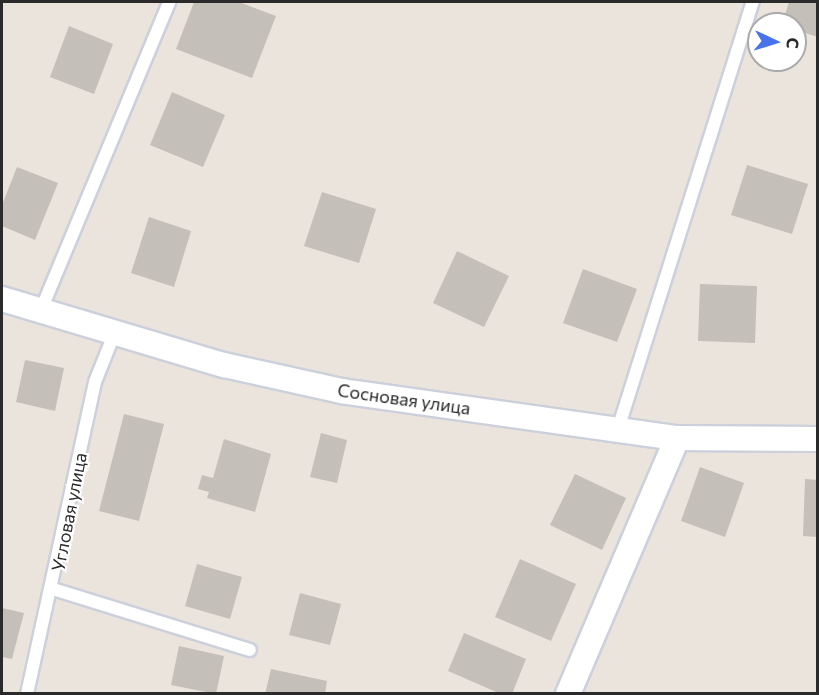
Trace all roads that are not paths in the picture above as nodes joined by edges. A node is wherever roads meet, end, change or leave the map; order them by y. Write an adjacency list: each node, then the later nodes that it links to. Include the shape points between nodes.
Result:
1 (169, 2): 4 (lane)
2 (753, 2): 6 (lane)
3 (2, 299): 4 (street, Сосновая улица)
4 (41, 310): 5 (street, Сосновая улица)
5 (115, 332): 6 (street, Сосновая улица, via 224,365 341,391); 9 (lane, Угловая улица, via 95,382)
6 (618, 429): 7 (street, Сосновая улица)
7 (677, 438): 8 (street, Сосновая улица); 12 (street)
8 (818, 439)
9 (54, 589): 10 (lane); 11 (lane, Угловая улица)
10 (250, 650)
11 (27, 693)
12 (568, 693)

